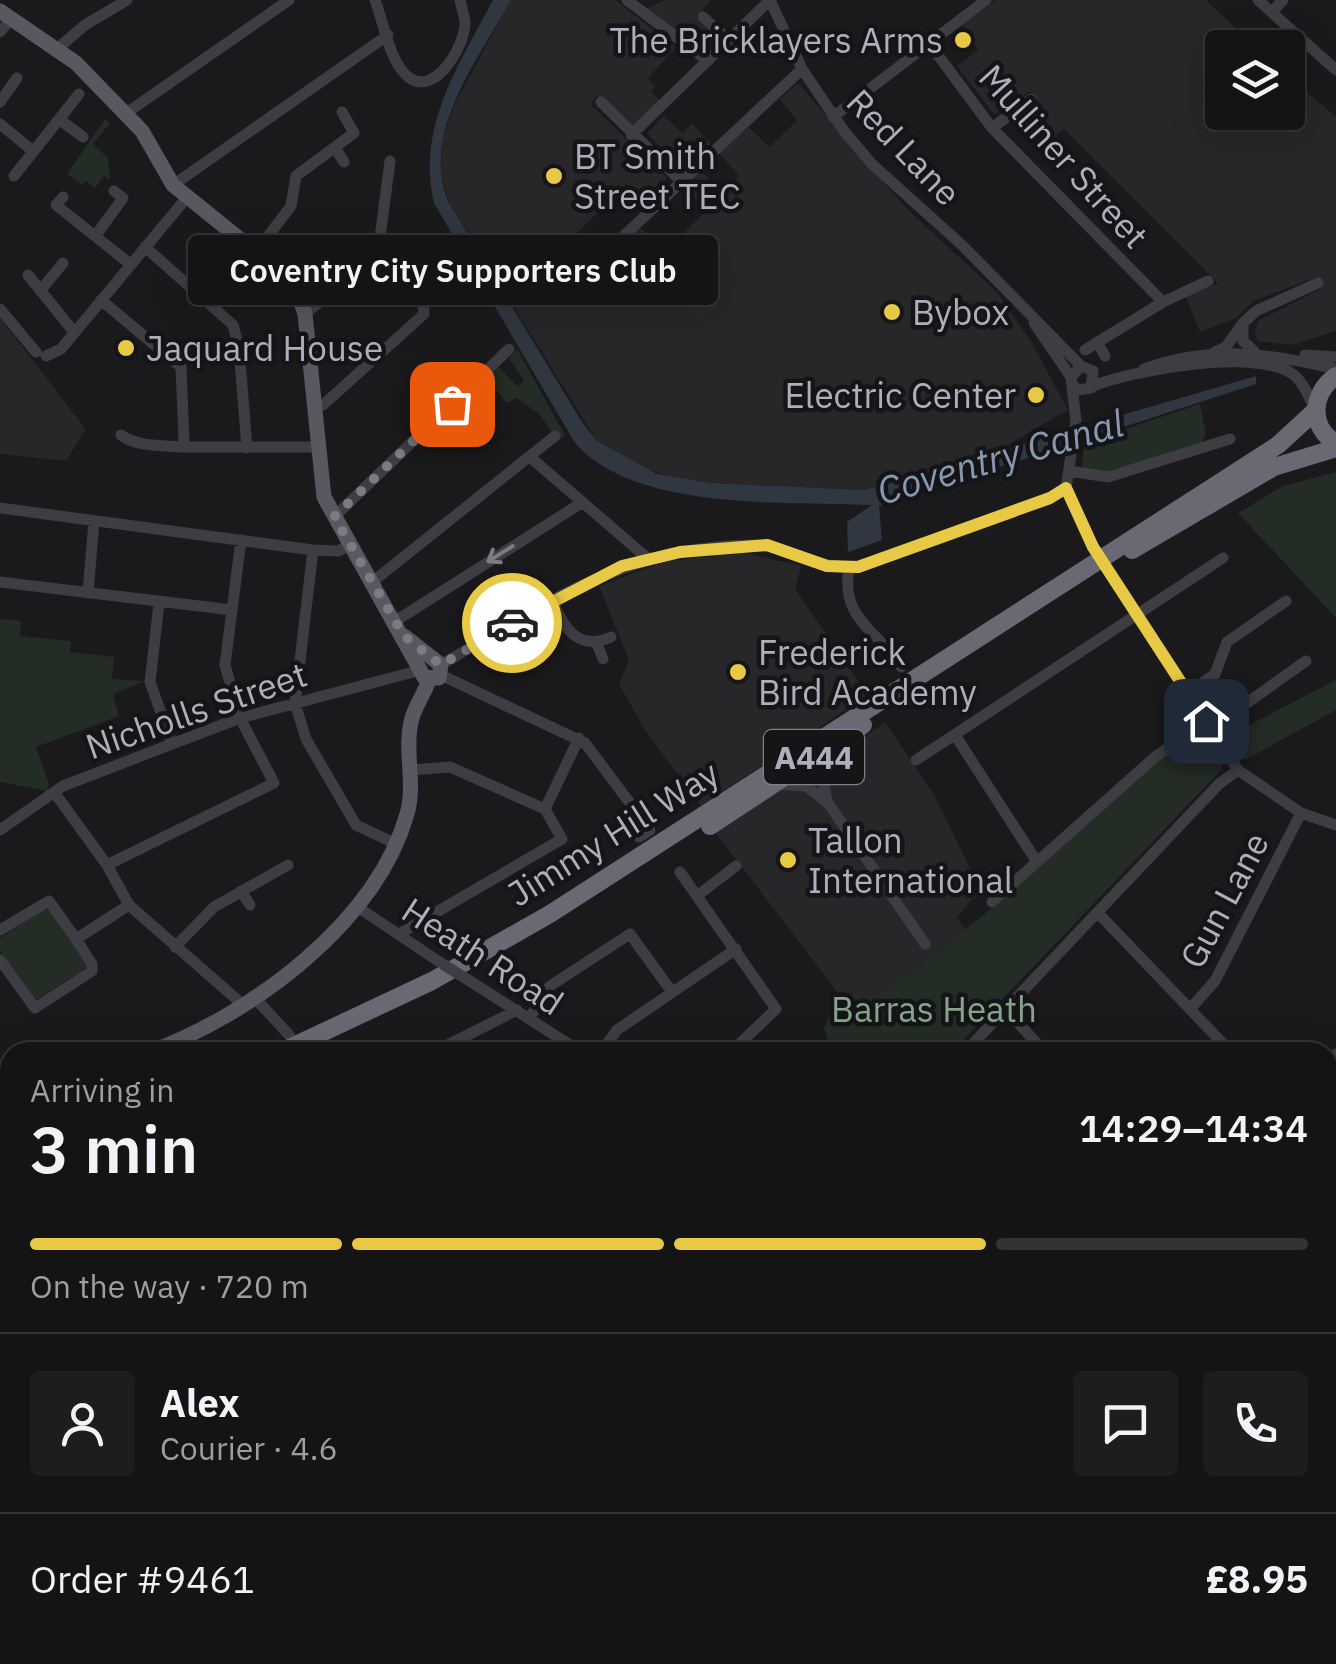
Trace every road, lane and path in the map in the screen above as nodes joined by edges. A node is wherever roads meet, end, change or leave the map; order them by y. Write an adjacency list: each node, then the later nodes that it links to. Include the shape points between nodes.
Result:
1 (127, 0): 16 (street)
2 (289, 0): 26 (street)
3 (375, 0): 13 (street)
4 (460, 0): 13 (street, via 464,28 434,80 408,77)
5 (627, 0): 17 (street)
6 (770, 0): 14 (street); 18 (street, Red Lane)
7 (1258, 0): 10 (street)
8 (1283, 0): 10 (street)
9 (981, 2): 15 (street)
10 (1272, 12): 19 (street)
11 (703, 18): 14 (street)
12 (3, 21): 16 (main road)
13 (388, 35): 39 (street)
14 (729, 40): 17 (street)
15 (929, 42): 27 (street); 30 (street, Mulliner Street)
16 (57, 49): 26 (main road)
17 (708, 60): 31 (street)
18 (802, 68): 27 (street, Red Lane); 38 (street)
19 (1336, 70)
20 (17, 77): 23 (street)
21 (79, 94): 28 (street)
22 (1030, 99): 30 (street)
23 (0, 102)
24 (602, 102): 31 (street)
25 (342, 112): 33 (street, via 354,131)
26 (125, 114): 39 (main road)
27 (833, 117): 57 (street, Red Lane, via 872,164)
28 (59, 119): 32 (street); 34 (street)
29 (0, 124): 34 (street)
30 (992, 128): 55 (street, Mulliner Street)
31 (632, 135): 38 (street)
32 (82, 137)
33 (334, 148): 36 (street); 45 (street, via 296,176 291,206)
34 (33, 151): 37 (street)
35 (390, 160): 46 (street)
36 (344, 162)
37 (14, 176)
38 (681, 181): 53 (street, via 582,275)
39 (173, 186): 42 (main road)
40 (114, 191): 43 (street, via 123,198)
41 (63, 196): 43 (street, via 56,205)
42 (188, 196): 44 (street); 45 (main road)
43 (96, 235): 48 (street)
44 (145, 248): 48 (street); 84 (street, via 233,325)
45 (256, 252): 58 (main road, via 294,283)
46 (378, 253): 58 (street); 75 (street, via 424,314)
47 (63, 264): 52 (street)
48 (130, 264): 54 (street)
49 (28, 275): 52 (street)
50 (1208, 281): 55 (street)
51 (1318, 283): 59 (street)
52 (40, 290): 60 (street)
53 (599, 292)
54 (100, 300): 60 (street); 82 (street, via 181,368)
55 (1163, 302): 62 (street)
56 (0, 309): 60 (street, via 38,352 57,353)
57 (1027, 311): 70 (street, Red Lane); 73 (street, Red Lane)
58 (305, 314): 75 (main road)
59 (1243, 322): 61 (street); 68 (street, via 1243,341)
60 (74, 332)
61 (1233, 336): 65 (street); 66 (street)
62 (1097, 342): 64 (street); 67 (street)
63 (510, 349): 90 (street)
64 (1085, 350)
65 (1215, 352): 66 (street); 72 (street)
66 (1234, 352): 68 (street)
67 (1106, 356)
68 (1267, 356): 69 (street); 71 (street); 72 (street); 76 (street, via 1295,376)
69 (1336, 357)
70 (1087, 369): 72 (street); 73 (street); 74 (street)
71 (1336, 372): 76 (highway, Jimmy Hill Way)
72 (1124, 374): 74 (street)
73 (1072, 381): 74 (street, via 1084,390); 77 (street)
74 (1092, 387): 77 (street)
75 (313, 407): 83 (main road)
76 (1315, 410): 81 (highway); 159 (highway, Jimmy Hill Way / A444, via 1278,445 550,914 432,981)
77 (1076, 417): 86 (street)
78 (1214, 427): 86 (street, via 1224,441 1108,477)
79 (121, 435): 82 (street, via 130,442)
80 (555, 436): 85 (street)
81 (1336, 445): 117 (highway, Jimmy Hill Way / A444, via 1274,467 1212,502)
82 (180, 447): 84 (street)
83 (317, 447): 84 (street); 90 (main road, via 319,482)
84 (246, 448)
85 (530, 458): 88 (street); 99 (street)
86 (1071, 464): 87 (street)
87 (1066, 488): 97 (street); 105 (street, bridge, via 1093,547)
88 (582, 502): 95 (street); 106 (street, one-way to 106)
89 (0, 508): 91 (street)
90 (334, 517): 93 (main road)
91 (94, 520): 92 (street); 100 (street)
92 (241, 540): 94 (street); 104 (street)
93 (350, 545): 94 (street); 99 (main road)
94 (313, 550): 114 (street)
95 (646, 557): 97 (street, Nicholls Street, via 762,545); 101 (street, Nicholls Street)
96 (1223, 558): 105 (street)
97 (849, 568): 111 (street, via 856,619)
98 (0, 582): 100 (street)
99 (371, 583): 106 (main road)
100 (88, 593): 103 (street)
101 (552, 600): 108 (street, via 569,633); 112 (street, Nicholls Street)
102 (1276, 602): 113 (street, via 1227,642 1215,674)
103 (159, 603): 104 (street); 120 (street, via 150,682)
104 (232, 610): 115 (street, via 225,665)
105 (1136, 614): 113 (street); 118 (street)
106 (399, 629): 112 (main road)
107 (611, 637): 108 (street)
108 (596, 644): 109 (street)
109 (603, 659)
110 (1306, 661): 116 (street)
111 (901, 667)
112 (431, 670): 114 (street, Nicholls Street); 119 (street); 123 (main road, via 410,724)
113 (1188, 694): 116 (street)
114 (295, 703): 115 (street, Nicholls Street); 133 (street, via 306,739 356,824)
115 (240, 718): 120 (street, Nicholls Street); 135 (street, via 274,784)
116 (1208, 724): 124 (street); 134 (street, via 1165,748)
117 (857, 729): 121 (street); 125 (highway, Jimmy Hill Way / A444)
118 (955, 735): 122 (street); 134 (street)
119 (579, 738): 128 (street); 132 (street, via 650,830)
120 (172, 744): 126 (street, Nicholls Street)
121 (827, 760): 125 (street); 127 (street, via 822,780)
122 (916, 760)
123 (411, 770): 128 (street, via 450,766); 133 (main road, via 410,804)
124 (1238, 770): 129 (street); 145 (street)
125 (780, 784): 127 (street, via 806,786); 161 (highway, Jimmy Hill Way / A444, via 506,953)
126 (54, 792): 131 (street, Nicholls Street); 135 (street)
127 (828, 802): 149 (street)
128 (545, 809): 147 (street, via 562,839 556,846)
129 (1301, 813): 130 (street); 155 (street, Gun Lane, via 1215,982)
130 (1336, 825)
131 (0, 830)
132 (639, 837)
133 (396, 844): 144 (main road)
134 (1038, 862): 141 (street)
135 (108, 865): 142 (street)
136 (288, 865): 139 (street)
137 (736, 866): 140 (street)
138 (680, 872): 140 (street)
139 (242, 891): 143 (street); 150 (street, via 204,915)
140 (697, 896): 151 (street)
141 (992, 902)
142 (129, 905): 148 (street); 150 (street)
143 (250, 905)
144 (356, 906): 147 (street, Heath Road); 154 (main road)
145 (1098, 913): 155 (street); 156 (street)
146 (0, 930): 148 (street, via 49,901)
147 (399, 934): 157 (street, Heath Road, bridge)
148 (76, 939): 152 (street, via 92,971 35,1008)
149 (925, 944)
150 (175, 947): 154 (street)
151 (736, 950): 153 (street); 165 (street, via 776,1009)
152 (0, 960)
153 (672, 992): 158 (street, via 634,935 626,935 550,986); 164 (street)
154 (248, 1000): 159 (street); 160 (main road)
155 (1190, 1008): 168 (street)
156 (1004, 1009): 166 (street); 167 (street)
157 (516, 1010): 158 (street, Heath Road); 162 (street)
158 (528, 1019): 163 (street, Heath Road)
159 (284, 1041)
160 (169, 1042)
161 (328, 1042)
162 (454, 1042)
163 (565, 1042)
164 (608, 1042)
165 (741, 1042)
166 (974, 1042)
167 (1035, 1042)
168 (1222, 1042)

